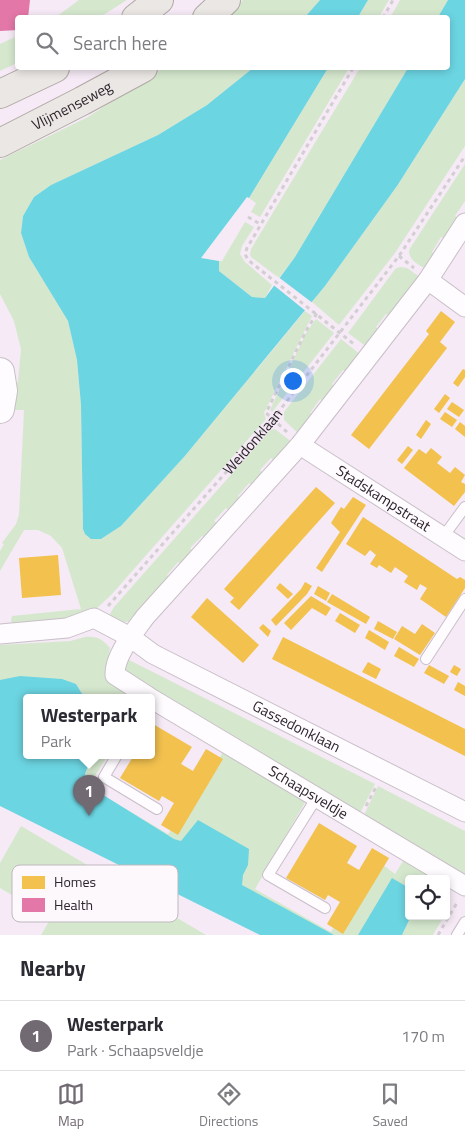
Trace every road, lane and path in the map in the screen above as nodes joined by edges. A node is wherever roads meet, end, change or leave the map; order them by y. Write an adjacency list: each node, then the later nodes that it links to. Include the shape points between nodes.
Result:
1 (158, 0): 4 (main road)
2 (226, 0): 5 (main road)
3 (394, 0): 6 (path)
4 (140, 15)
5 (210, 15)
6 (385, 15)
7 (50, 70): 10 (main road)
8 (139, 70): 11 (main road, Vlijmenseweg)
9 (352, 70): 15 (path)
10 (0, 94)
11 (0, 143)
12 (465, 156): 19 (path, Weidonklaan, via 398,256)
13 (248, 217): 15 (path)
14 (465, 222): 16 (street)
15 (260, 224): 18 (path, via 246,248 248,260)
16 (428, 280): 17 (street); 20 (street)
17 (465, 307)
18 (316, 313): 19 (path); 23 (path, via 266,413)
19 (340, 333): 20 (path); 23 (path, Weidonklaan)
20 (369, 356): 24 (street)
21 (0, 372): 22 (street, via 3,390)
22 (0, 409)
23 (273, 418): 29 (path, Weidonklaan, via 123,590)
24 (300, 445): 26 (street, Stadskampstraat); 31 (street)
25 (465, 507): 26 (lane)
26 (443, 537): 27 (street, Stadskampstraat)
27 (465, 551)
28 (465, 599): 32 (lane)
29 (94, 618): 30 (street, via 67,628); 31 (street)
30 (0, 634)
31 (130, 637): 33 (street, Schaapsveldje, via 115,666 115,675); 36 (street, Gassedonklaan, via 153,654)
32 (426, 659)
33 (144, 694)
34 (155, 701): 37 (street, Schaapsveldje)
35 (115, 759): 38 (lane, via 104,777)
36 (384, 771): 39 (street, Gassedonklaan); 40 (path)
37 (317, 797): 40 (street, Schaapsveldje); 42 (lane, via 268,875)
38 (157, 809)
39 (465, 812)
40 (357, 822): 41 (street, Schaapsveldje)
41 (463, 891): 44 (path)
42 (325, 908)
43 (465, 922): 45 (lane)
44 (438, 935)
45 (457, 935)

